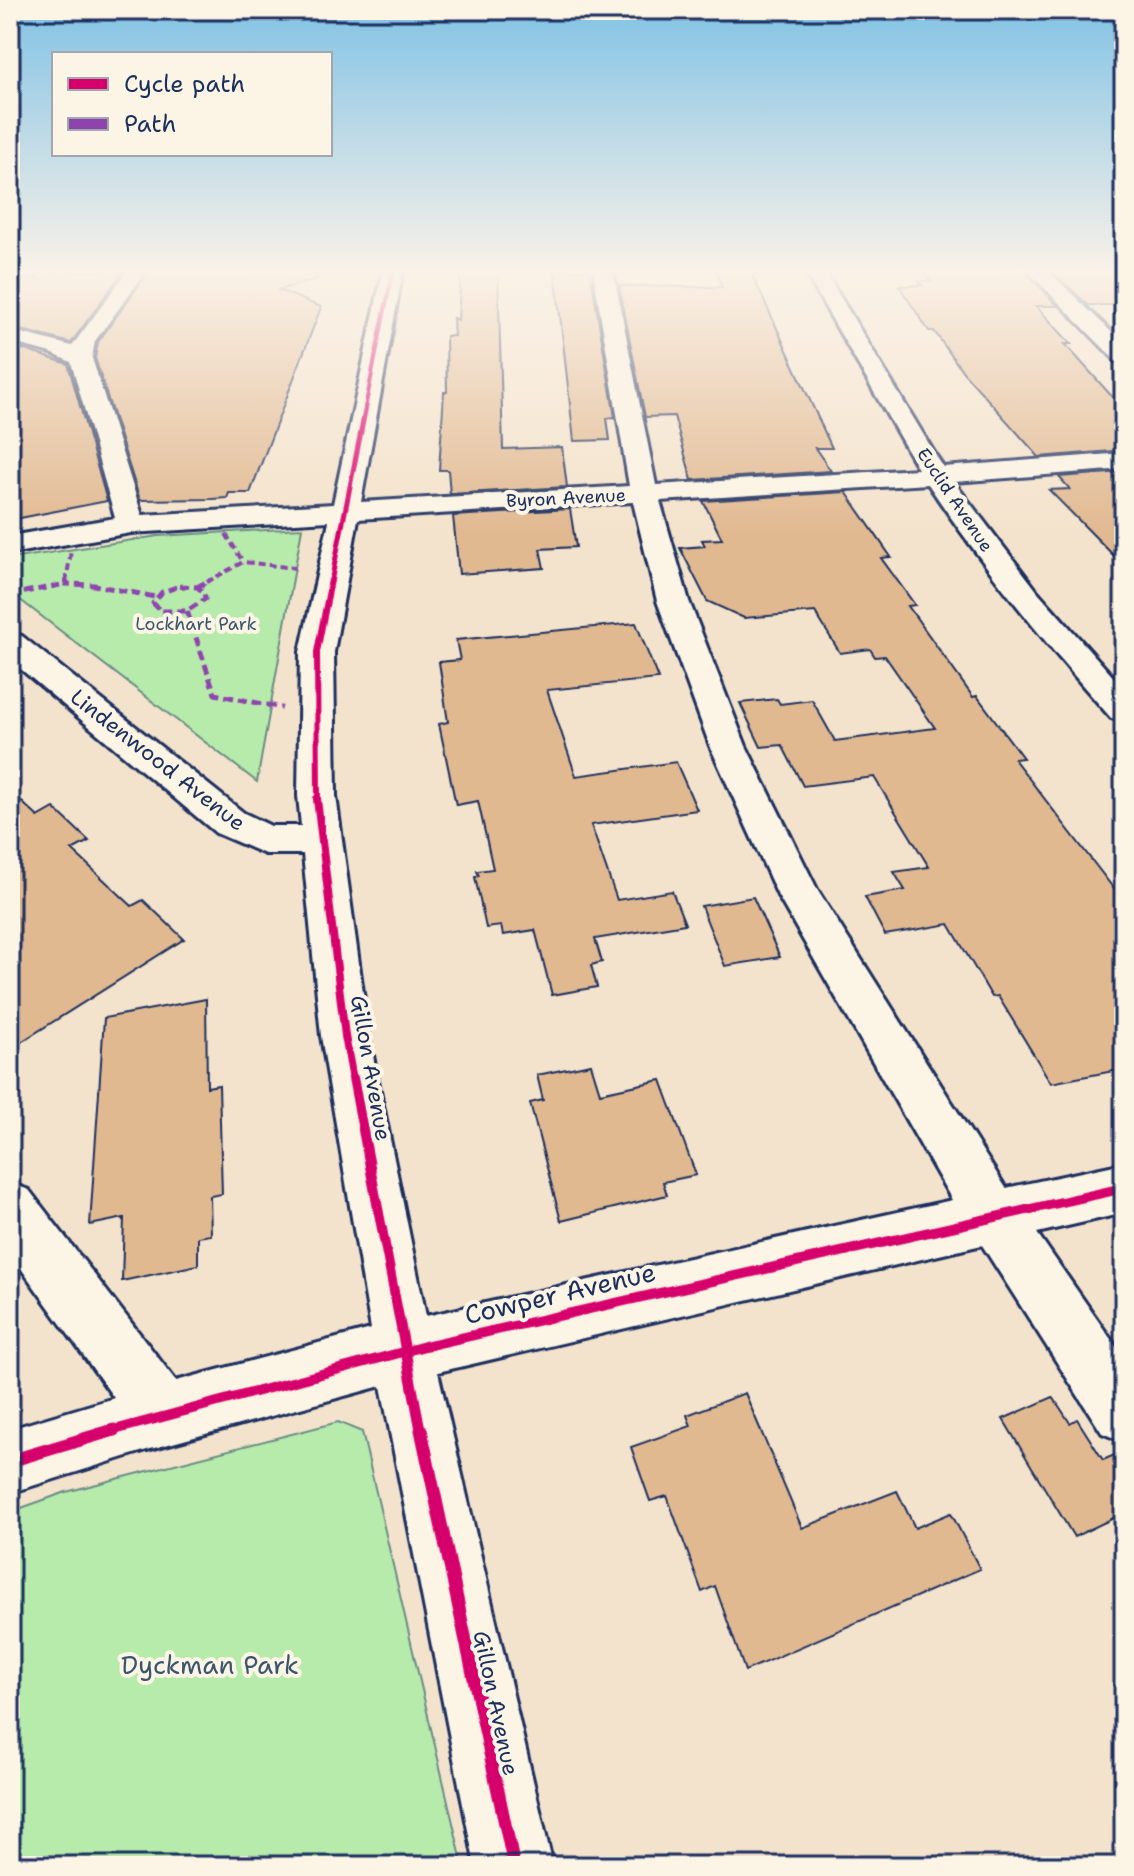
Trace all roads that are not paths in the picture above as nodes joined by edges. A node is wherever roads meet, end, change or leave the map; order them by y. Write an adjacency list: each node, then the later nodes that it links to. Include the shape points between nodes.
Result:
1 (81, 358): 9 (street)
2 (375, 358): 8 (street, Gillon Avenue)
3 (619, 358): 7 (street)
4 (865, 358): 6 (street, Euclid Avenue)
5 (1124, 461): 6 (street, Byron Avenue)
6 (935, 476): 7 (street, Byron Avenue); 12 (street, Euclid Avenue, via 994,559)
7 (644, 493): 8 (street, Byron Avenue); 16 (street, via 673,601 728,746 793,883)
8 (344, 511): 9 (street, Byron Avenue); 13 (street, Gillon Avenue, via 317,652)
9 (131, 524): 10 (street, Byron Avenue)
10 (10, 545)
11 (10, 643): 13 (street, Lindenwood Avenue, via 230,823 265,840)
12 (1124, 710)
13 (320, 840): 17 (street, Gillon Avenue, via 345,1036)
14 (1124, 1188): 16 (street, Cowper Avenue)
15 (10, 1208): 19 (street)
16 (994, 1217): 17 (street, Cowper Avenue); 18 (street)
17 (404, 1351): 19 (street, Cowper Avenue); 21 (street, Gillon Avenue)
18 (1124, 1411)
19 (162, 1413): 20 (street, Cowper Avenue)
20 (10, 1461)
21 (514, 1866)

